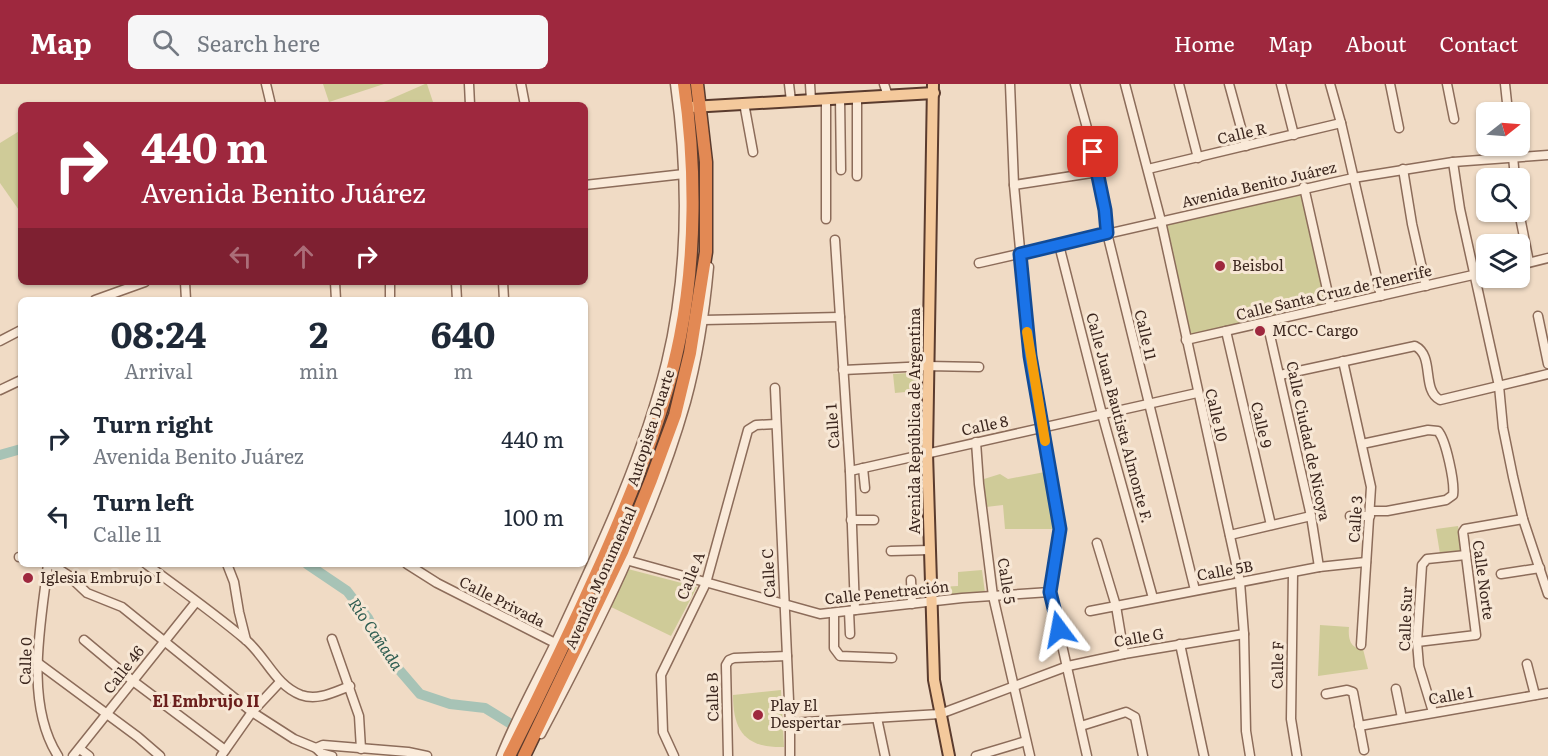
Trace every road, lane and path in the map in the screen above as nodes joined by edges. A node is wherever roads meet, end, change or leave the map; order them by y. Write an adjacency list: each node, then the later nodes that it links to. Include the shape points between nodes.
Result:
1 (266, 84): 28 (street)
2 (469, 84): 29 (street)
3 (521, 84): 30 (street)
4 (675, 84): 49 (street)
5 (684, 84): 33 (highway, Autopista Duarte)
6 (697, 84): 33 (highway, Autopista Duarte)
7 (703, 84): 33 (street, Avenida Monumental)
8 (789, 84): 27 (street)
9 (810, 84): 26 (street)
10 (884, 84): 22 (street)
11 (1010, 84): 53 (street)
12 (1075, 84): 48 (street, Calle 11)
13 (1125, 84): 45 (street, Calle 10)
14 (1179, 84): 42 (street)
15 (1229, 84): 38 (street)
16 (1281, 84): 37 (street)
17 (1330, 84): 35 (street)
18 (1390, 84): 36 (street)
19 (1447, 84): 34 (street)
20 (1504, 84): 31 (street)
21 (933, 89): 22 (main road); 84 (main road, Avenida República de Argentina)
22 (888, 96): 24 (main road)
23 (840, 98): 24 (main road); 25 (main road); 47 (street)
24 (856, 98): 50 (street)
25 (826, 99): 26 (main road); 56 (street)
26 (810, 100): 27 (main road)
27 (791, 101): 32 (main road)
28 (270, 102)
29 (470, 102)
30 (524, 102)
31 (1507, 102)
32 (744, 104): 33 (main road); 39 (street)
33 (698, 106): 55 (highway, Autopista Duarte); 76 (street, Avenida Monumental, via 712,189); 194 (highway, Autopista Duarte, via 706,172 706,252 690,353 675,415 622,552)
34 (1454, 119)
35 (1341, 123): 37 (street, Calle R); 51 (street)
36 (1399, 128)
37 (1294, 135): 38 (street, Calle R)
38 (1246, 146): 42 (street, Calle R)
39 (753, 152)
40 (1548, 155): 41 (street, Avenida Benito Juárez)
41 (1513, 157): 43 (street, Avenida Benito Juárez); 44 (street)
42 (1198, 158): 45 (street, Calle R)
43 (1453, 162): 46 (street, Avenida Benito Juárez); 68 (street)
44 (1514, 168)
45 (1148, 169): 57 (street, Calle 10)
46 (1403, 169): 51 (street, Avenida Benito Juárez); 70 (street)
47 (841, 170)
48 (1098, 172): 53 (street); 59 (street, Calle 11)
49 (684, 174): 52 (street); 58 (street)
50 (857, 177)
51 (1353, 178): 54 (street, Avenida Benito Juárez); 71 (street)
52 (588, 185)
53 (1014, 185): 63 (street)
54 (1304, 187): 57 (street, Avenida Benito Juárez); 73 (street)
55 (691, 219): 58 (highway); 62 (highway, Autopista Duarte)
56 (826, 219)
57 (1161, 221): 59 (street, Avenida Benito Juárez); 80 (street, Calle 10)
58 (684, 232): 62 (highway); 102 (street, via 666,363)
59 (1107, 233): 61 (street, Avenida Benito Juárez); 94 (street, Calle 11)
60 (834, 240): 75 (street, Calle 1)
61 (1059, 245): 63 (street, Avenida Benito Juárez); 95 (street, Calle Juan Bautista Almonte F.)
62 (690, 252): 102 (highway, Autopista Duarte, via 680,339 656,428)
63 (1020, 254): 66 (street, Avenida Benito Juárez); 97 (street)
64 (1548, 258): 65 (street)
65 (1530, 262)
66 (979, 263)
67 (1476, 274): 68 (street, Calle Santa Cruz de Tenerife)
68 (1473, 275): 70 (street, Calle Santa Cruz de Tenerife); 90 (street)
69 (138, 285): 72 (street)
70 (1426, 286): 71 (street, Calle Santa Cruz de Tenerife)
71 (1381, 296): 73 (street, Calle Santa Cruz de Tenerife)
72 (111, 297)
73 (1331, 307): 77 (street, Calle Santa Cruz de Tenerife)
74 (1538, 316): 83 (street)
75 (840, 317): 76 (street); 86 (street, Calle 1)
76 (703, 320): 117 (street, Avenida Monumental, via 682,413)
77 (1268, 322): 78 (street, Calle Santa Cruz de Tenerife); 88 (street, Calle Ciudad de Nicoya)
78 (1226, 331): 80 (street, Calle Santa Cruz de Tenerife); 111 (street, Calle 9)
79 (18, 332): 81 (street)
80 (1186, 340): 93 (street, Calle 10)
81 (0, 341)
82 (1343, 361): 88 (street); 90 (street, via 1419,348 1436,398 1446,400); 99 (street, Calle 3)
83 (1548, 364)
84 (927, 366): 85 (street); 86 (street); 100 (main road, Avenida República de Argentina)
85 (979, 367)
86 (843, 370): 103 (street, Calle 1)
87 (1548, 374): 90 (street)
88 (1280, 375): 106 (street, Calle Ciudad de Nicoya)
89 (18, 381): 92 (street)
90 (1499, 386): 108 (street, via 1503,428)
91 (775, 388): 96 (street, Calle C)
92 (0, 390)
93 (1197, 393): 94 (street, Calle 8); 112 (street, Calle 10)
94 (1148, 404): 95 (street, Calle 8); 131 (street, Calle 11)
95 (1102, 414): 97 (street, Calle 8); 135 (street, Calle Juan Bautista Almonte F.)
96 (776, 424): 130 (street, Calle A, via 756,425 748,430); 138 (street, Calle C)
97 (1042, 428): 98 (street, Calle 8); 132 (street, via 1060,529)
98 (976, 442): 100 (street, Calle 8); 134 (street, Calle 5)
99 (1362, 444): 105 (street, Calle 3, via 1371,488); 105 (street, via 1438,431 1454,486 1453,495 1446,500)
100 (927, 453): 101 (street, Calle 8); 114 (main road, Avenida República de Argentina)
101 (863, 468): 103 (street, Calle 8); 104 (street)
102 (634, 471): 153 (highway, Autopista Duarte, via 613,537)
103 (850, 471): 109 (street, Calle 1)
104 (865, 488)
105 (1370, 513): 107 (street); 118 (street, Calle 3)
106 (1311, 516): 111 (street); 124 (street, Calle Ciudad de Nicoya)
107 (1350, 516)
108 (1523, 519): 116 (street, Calle Norte, via 1465,530); 125 (street)
109 (851, 520): 110 (street); 141 (street, Calle 1)
110 (874, 520)
111 (1270, 525): 112 (street)
112 (1230, 535): 129 (street, Calle 10)
113 (1097, 543): 140 (street)
114 (930, 550): 115 (street); 136 (main road, Avenida República de Argentina)
115 (891, 551)
116 (1466, 555): 150 (street, Calle Sur, via 1423,561); 150 (street, Calle Norte, via 1476,635)
117 (626, 560): 130 (street, Calle Penetración); 195 (street, Avenida Monumental)
118 (1366, 562): 124 (street, Calle 5B); 152 (street, Calle 3)
119 (49, 567): 157 (street, Calle 0)
120 (54, 567): 149 (street, via 87,593 122,607)
121 (150, 567): 137 (street)
122 (228, 567): 148 (street)
123 (412, 567): 153 (street, Calle Privada)
124 (1318, 567): 126 (street, Calle 5B)
125 (1539, 568): 127 (street); 133 (street)
126 (1293, 573): 129 (street, Calle 5B); 207 (street, Calle F, via 1291,719)
127 (1501, 574)
128 (911, 580): 139 (street)
129 (1240, 582): 131 (street, Calle 5B); 145 (street, Calle 10)
130 (706, 583): 138 (street, Calle Penetración); 196 (street, Calle A, via 661,675 663,732)
131 (1195, 591): 135 (street, Calle 5B)
132 (1050, 592): 134 (street, Calle Penetración); 159 (street)
133 (1548, 593)
134 (993, 596): 136 (street, Calle Penetración); 163 (street, Calle 5)
135 (1153, 598): 140 (street, Calle 5B)
136 (932, 601): 139 (street, Calle Penetración); 170 (main road, Avenida República de Argentina, via 934,680)
137 (196, 602): 148 (street); 149 (street, Calle 46)
138 (784, 604): 143 (street, Calle Penetración, via 815,613); 155 (street, Calle C)
139 (912, 604): 141 (street, Calle Penetración)
140 (1116, 606): 142 (street, Calle 5B); 154 (street)
141 (852, 610): 143 (street, Calle Penetración); 144 (street, Calle 1)
142 (1090, 611)
143 (834, 613): 156 (street, via 834,648 840,656)
144 (850, 634)
145 (1244, 634): 151 (street, Calle G); 206 (street, Calle 10)
146 (332, 639): 162 (street)
147 (84, 640): 160 (street)
148 (246, 640): 161 (street)
149 (164, 641): 160 (street, Calle 46); 168 (street)
150 (1417, 642): 169 (street, Calle Sur, via 1419,666)
151 (1180, 644): 154 (street, Calle G); 205 (street)
152 (1360, 645)
153 (554, 653): 177 (street, Avenida Monumental); 193 (highway, Autopista Duarte)
154 (1124, 654): 159 (street, Calle G)
155 (787, 656): 174 (street, Calle C); 197 (street, Calle B, via 734,658 726,665)
156 (892, 658)
157 (38, 663): 171 (street); 185 (street, Calle 0, via 43,721)
158 (1527, 664): 167 (street)
159 (1068, 666): 163 (street, Calle G); 175 (street)
160 (133, 681): 171 (street, Calle 46); 184 (street)
161 (280, 682): 162 (street, via 310,697); 168 (street)
162 (350, 686): 182 (street, via 359,716)
163 (1014, 687): 170 (street, Calle G); 178 (street, Calle 5)
164 (1395, 689): 173 (street)
165 (1548, 693): 167 (street, Calle 1)
166 (1326, 694): 176 (street, via 1351,690)
167 (1535, 695): 169 (street, Calle 1)
168 (252, 712): 180 (street); 184 (street)
169 (1433, 712): 173 (street, Calle 1)
170 (940, 714): 172 (street, Calle G); 200 (main road, Avenida República de Argentina)
171 (107, 715): 181 (street, Calle 46); 188 (street)
172 (877, 718): 174 (street, Calle G); 199 (street)
173 (1402, 718): 176 (street, Calle 1)
174 (790, 723): 198 (street, Calle C)
175 (1080, 726): 203 (street); 204 (street, via 1131,713)
176 (1359, 726): 183 (street)
177 (509, 736): 191 (street, Avenida Monumental); 192 (street, Avenida Monumental)
178 (1026, 741): 201 (street); 202 (street, Calle 5)
179 (337, 747): 180 (street); 182 (street); 189 (street)
180 (316, 748): 189 (street)
181 (80, 749): 186 (street, Calle 46); 187 (street)
182 (362, 749): 190 (street)
183 (1364, 750)
184 (223, 753)
185 (58, 756)
186 (74, 756)
187 (89, 756)
188 (160, 756)
189 (330, 756)
190 (427, 756)
191 (495, 756)
192 (501, 756)
193 (509, 756)
194 (524, 756)
195 (529, 756)
196 (674, 756)
197 (728, 756)
198 (790, 756)
199 (885, 756)
200 (949, 756)
201 (976, 756)
202 (1030, 756)
203 (1087, 756)
204 (1143, 756)
205 (1204, 756)
206 (1250, 756)
207 (1297, 756)

